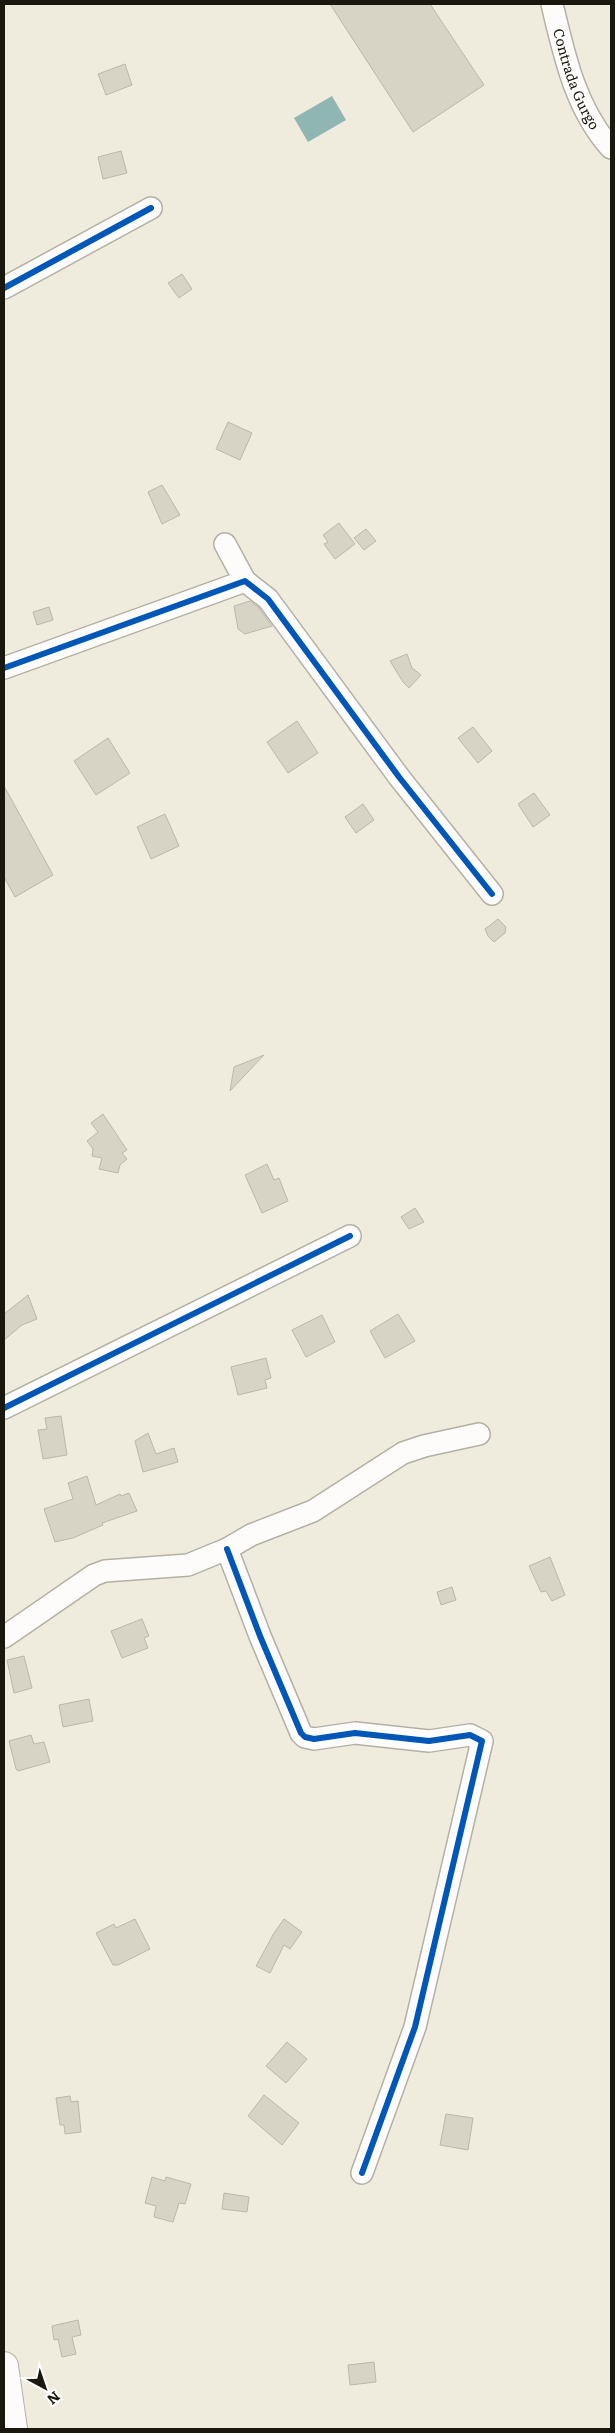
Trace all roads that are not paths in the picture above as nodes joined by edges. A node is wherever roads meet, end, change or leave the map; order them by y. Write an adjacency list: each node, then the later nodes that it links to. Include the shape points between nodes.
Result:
1 (552, 4): 2 (street, Contrada Gurgo, via 567,68 590,118)
2 (611, 148)
3 (151, 208): 4 (street)
4 (4, 288)
5 (226, 544): 6 (street)
6 (245, 581): 7 (street); 8 (street, via 268,599 399,777)
7 (4, 668)
8 (492, 894)
9 (350, 1236): 10 (street)
10 (4, 1408)
11 (478, 1434): 12 (street, via 403,1453 313,1511 251,1535)
12 (227, 1549): 13 (street, via 188,1565 105,1571 94,1575); 14 (street, via 260,1636 305,1737 354,1733 429,1741 470,1735 482,1741 415,2027)
13 (4, 1637)
14 (362, 2173)
15 (4, 2366): 16 (main road)
16 (12, 2429)

